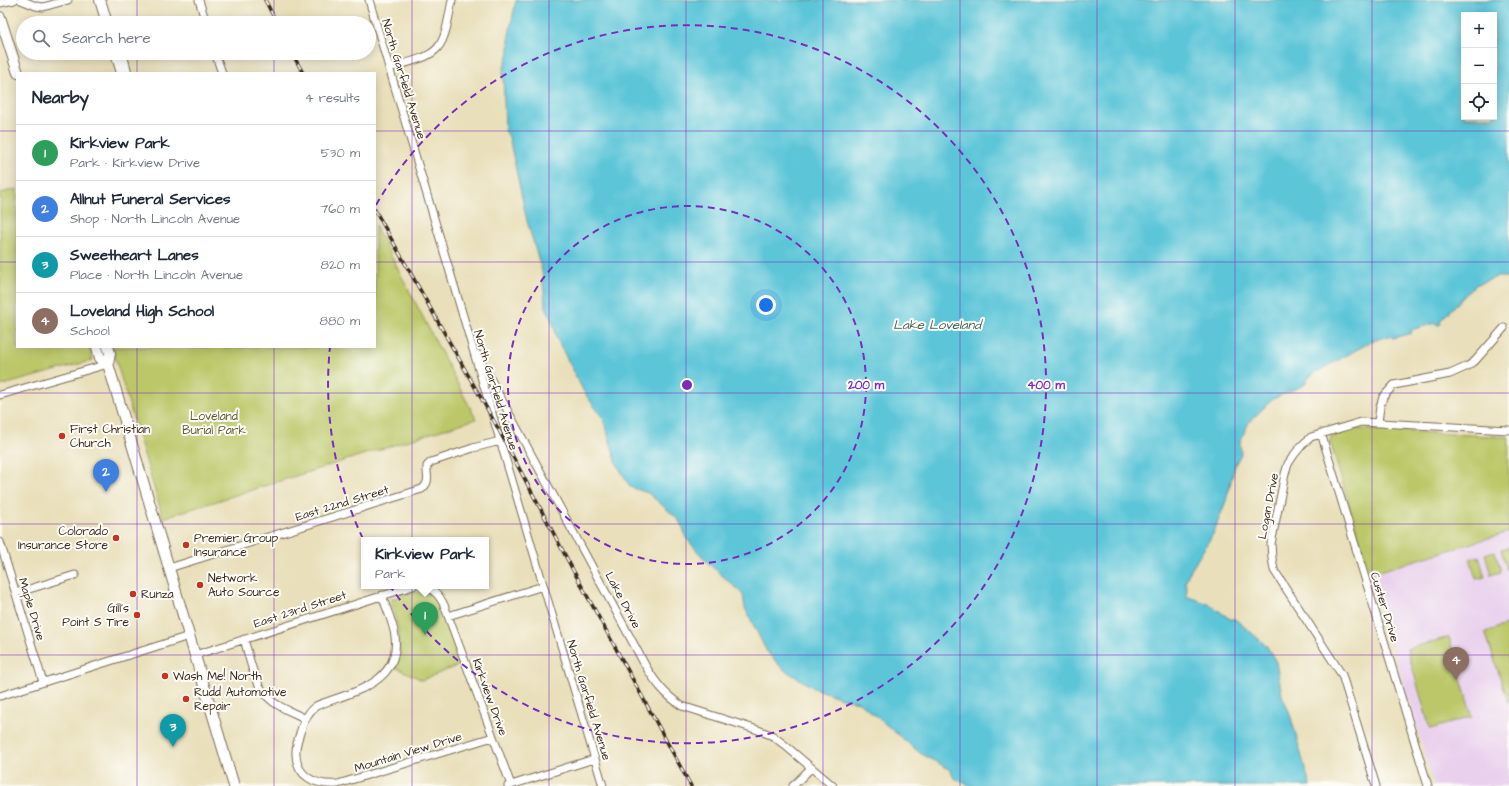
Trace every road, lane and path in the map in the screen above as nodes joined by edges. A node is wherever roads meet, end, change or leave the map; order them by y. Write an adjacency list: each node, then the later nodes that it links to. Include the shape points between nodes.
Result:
1 (14, 0): 8 (street)
2 (21, 0): 3 (street, via 43,7)
3 (68, 0)
4 (100, 0): 10 (highway)
5 (199, 0): 11 (street)
6 (369, 0): 12 (street, North Garfield Avenue)
7 (452, 0): 17 (street, via 446,36 438,48 428,56)
8 (0, 4)
9 (0, 16): 18 (highway)
10 (105, 16)
11 (204, 16)
12 (374, 16)
13 (376, 24): 17 (street, North Garfield Avenue)
14 (118, 60): 19 (highway)
15 (125, 60): 20 (street)
16 (217, 60): 21 (street)
17 (389, 68): 23 (street, North Garfield Avenue)
18 (18, 72)
19 (122, 72)
20 (128, 72)
21 (222, 72)
22 (1504, 328): 28 (street, via 1468,366 1450,374 1394,385 1383,397)
23 (471, 343): 31 (street, North Garfield Avenue); 49 (street, Lake Drive, via 654,680 666,694 682,706 773,736)
24 (97, 348): 26 (highway, via 100,358)
25 (108, 348): 26 (highway)
26 (108, 364): 27 (street); 33 (highway)
27 (0, 395)
28 (1378, 422): 29 (street, Logan Drive); 30 (street, Logan Drive, via 1355,423)
29 (1509, 430)
30 (1321, 433): 55 (street, Logan Drive, via 1306,441 1288,464 1272,544 1272,558 1277,577 1305,615 1345,681); 56 (street, Custer Drive)
31 (500, 442): 33 (street, East 22nd Street, via 472,448 431,462 427,466 428,481 422,489); 35 (street, North Garfield Avenue)
32 (0, 542): 38 (street, Maple Drive)
33 (169, 568): 41 (highway)
34 (75, 575): 38 (street)
35 (543, 586): 40 (street); 48 (street, North Garfield Avenue)
36 (402, 589): 39 (street, East 23rd Street)
37 (430, 589): 40 (street, via 440,597)
38 (16, 593): 44 (street, Maple Drive)
39 (382, 595): 42 (street, East 23rd Street); 46 (street, Mountain View Drive, via 395,635 393,658 387,670 368,686 316,706)
40 (448, 616): 47 (street, Kirkview Drive)
41 (189, 636): 43 (highway); 44 (street)
42 (244, 639): 43 (street, East 23rd Street); 46 (street, via 259,686 267,697)
43 (195, 655): 50 (highway)
44 (43, 682): 45 (street)
45 (0, 696)
46 (306, 719): 47 (street, Mountain View Drive, via 296,750 298,766 305,776 316,783 330,786)
47 (492, 737): 51 (street, Kirkview Drive)
48 (594, 759): 51 (street); 52 (street, North Garfield Avenue)
49 (811, 768): 53 (street); 54 (street, Lake Drive)
50 (234, 786)
51 (510, 786)
52 (602, 786)
53 (793, 786)
54 (833, 786)
55 (1376, 786)
56 (1428, 786)

